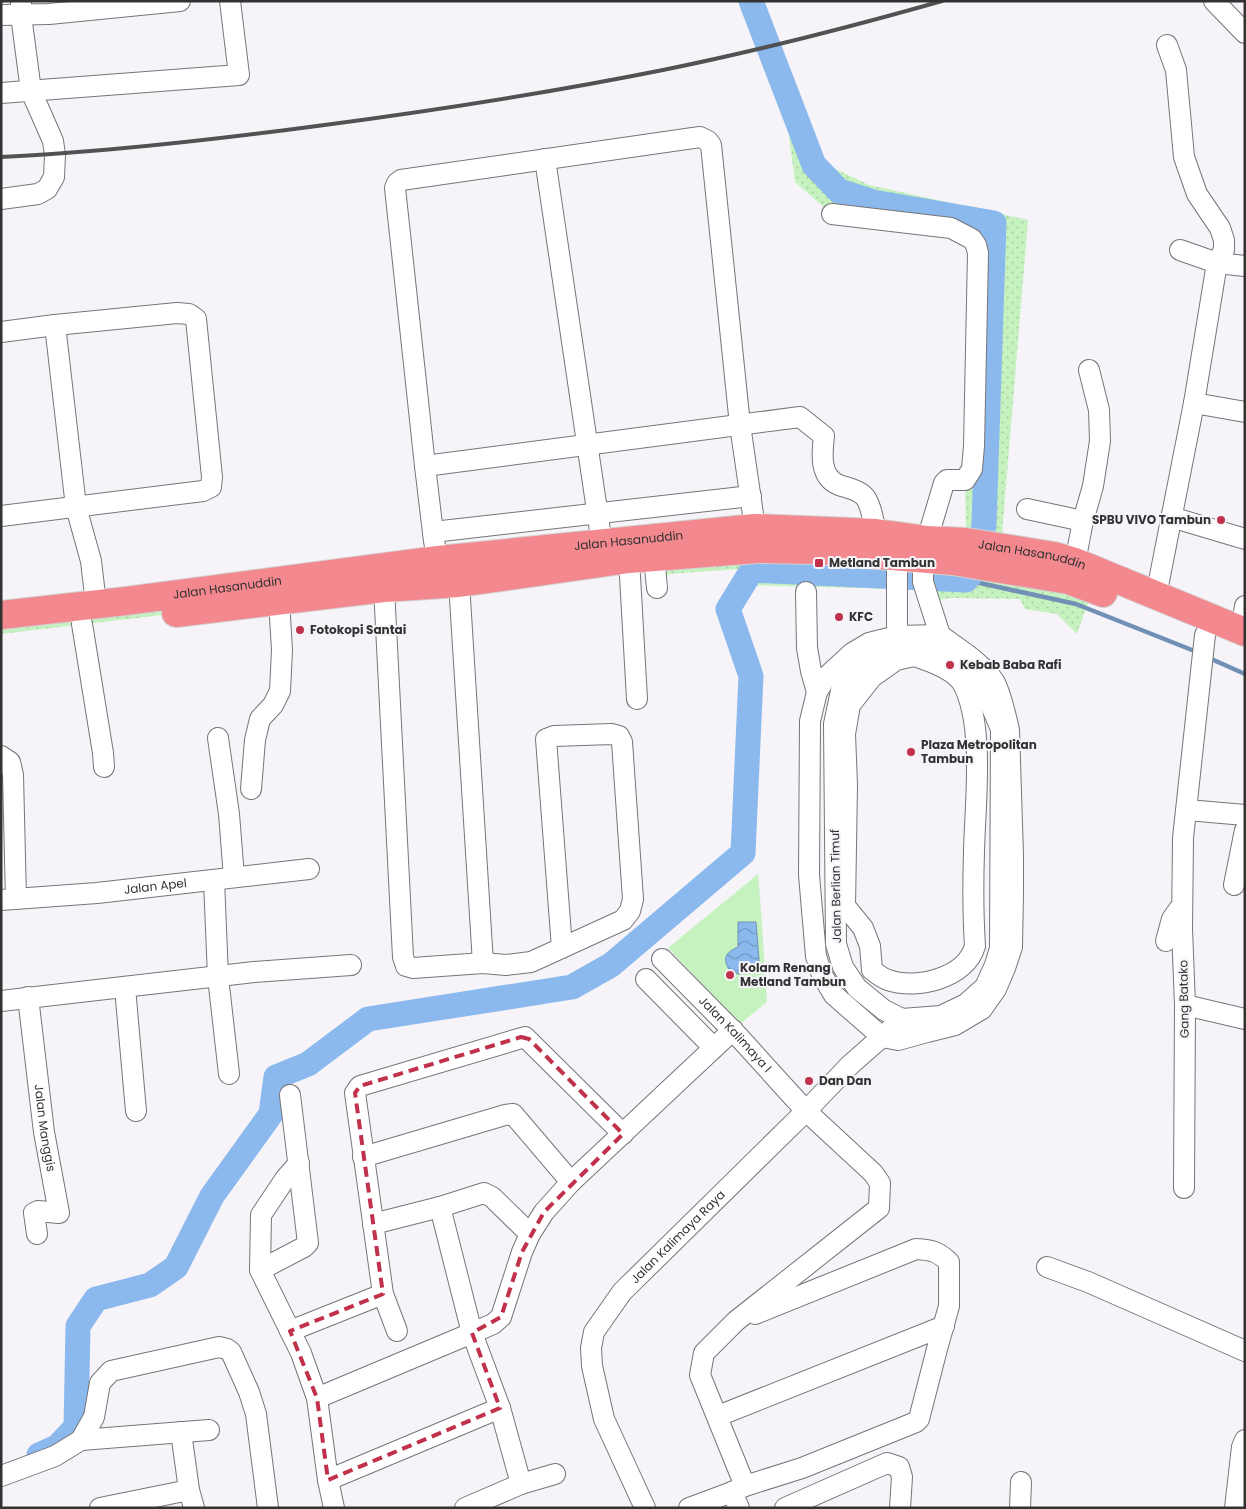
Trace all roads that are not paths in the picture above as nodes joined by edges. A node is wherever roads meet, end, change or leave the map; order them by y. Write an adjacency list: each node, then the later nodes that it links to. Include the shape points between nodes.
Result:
1 (180, 1): 4 (street, via 49,14)
2 (230, 1): 8 (street, via 239,75)
3 (1214, 1): 6 (street)
4 (21, 8): 5 (street); 8 (street)
5 (1, 15)
6 (1245, 33)
7 (1167, 44): 14 (street, via 1176,70 1184,157 1197,194 1220,228 1224,240 1224,250)
8 (31, 92): 9 (street); 11 (street, via 53,142 54,177 47,189 38,194)
9 (1, 93)
10 (545, 159): 21 (street, via 700,137 708,141); 22 (street); 23 (street, via 401,180 395,188)
11 (1, 199)
12 (832, 214): 35 (street, via 951,228 972,239 978,253 972,469 965,480 947,480 944,483)
13 (1180, 250): 14 (street)
14 (1217, 264): 15 (street); 19 (street)
15 (1245, 266)
16 (55, 325): 17 (street); 25 (street); 25 (street, via 177,314 188,314 196,319 211,487 203,491)
17 (1, 332)
18 (1089, 370): 30 (street, via 1101,425 1095,475)
19 (1194, 403): 20 (street); 29 (street)
20 (1245, 412)
21 (740, 425): 22 (street); 24 (street); 35 (street, via 800,417 824,436 822,460 830,479 866,498)
22 (588, 445): 23 (street); 27 (street)
23 (425, 466): 33 (street)
24 (751, 496): 27 (street); 31 (street)
25 (76, 507): 28 (street); 47 (street, via 91,561)
26 (1028, 509): 30 (street)
27 (589, 515): 33 (street); 34 (street)
28 (1, 516)
29 (1171, 517): 32 (street); 43 (street)
30 (1083, 521): 38 (street)
31 (754, 528): 34 (highway, Jalan Hasanuddin); 35 (highway, Jalan Hasanuddin)
32 (1245, 539)
33 (435, 545): 34 (highway, Jalan Hasanuddin); 47 (highway, Jalan Hasanuddin)
34 (593, 545)
35 (908, 557): 36 (highway, Jalan Hasanuddin, via 758,549); 37 (highway, Jalan Hasanuddin, via 960,551); 45 (street); 46 (street)
36 (642, 558): 40 (street); 41 (highway, Jalan Hasanuddin); 55 (street)
37 (999, 558): 38 (highway, Jalan Hasanuddin, via 1054,556); 51 (highway, Jalan Hasanuddin, via 1093,589)
38 (1075, 562): 43 (highway, Jalan Hasanuddin)
39 (384, 588): 41 (highway, Jalan Hasanuddin); 44 (highway, Jalan Hasanuddin); 74 (street, via 403,957 406,966 413,968)
40 (657, 588)
41 (459, 589): 74 (street)
42 (806, 592): 54 (street, via 807,648)
43 (1156, 596): 49 (highway, Jalan Hasanuddin)
44 (279, 601): 47 (highway, Jalan Hasanuddin); 61 (street, via 280,691 260,719)
45 (929, 601): 46 (street, via 919,613 908,612); 52 (street)
46 (898, 606): 53 (street)
47 (89, 614): 48 (highway, Jalan Hasanuddin); 50 (highway, Jalan Hasanuddin); 60 (street)
48 (1, 615)
49 (1244, 630): 51 (highway, Jalan Hasanuddin)
50 (1, 634)
51 (1205, 635): 62 (street, Gang Batako)
52 (938, 641): 53 (street, Jalan Berlian Timuf, via 907,647); 57 (street, Jalan Berlian Timuf, via 980,680)
53 (894, 642): 54 (street, via 870,643 852,653 826,677); 83 (street, Jalan Berlian Timuf, via 858,666 842,686 834,724 836,944 843,967 857,988 884,1010)
54 (817, 692): 85 (street, via 810,721 809,876 816,956 822,975 834,995)
55 (637, 699)
56 (976, 728): 56 (street, via 975,946 972,956 953,973 932,981 902,984 887,980 872,970 870,946 864,928 845,906 845,734 850,705 872,677 896,660 914,656 937,663 962,683); 57 (street)
57 (1005, 730): 83 (street, Jalan Berlian Timuf, via 1000,948 995,965 984,987 966,1004 940,1016); 85 (street, via 1013,855 1012,947 1005,968 982,1009 955,1025 898,1040)
58 (218, 738): 66 (street)
59 (1, 756): 69 (street, via 10,762 13,775)
60 (104, 767)
61 (251, 789)
62 (1187, 810): 63 (street); 70 (street, Gang Batako, via 1183,838)
63 (1245, 815)
64 (1245, 830): 68 (street)
65 (309, 869): 66 (street, Jalan Apel)
66 (234, 878): 67 (street, Jalan Apel)
67 (214, 880): 69 (street, Jalan Apel); 76 (street)
68 (1234, 885)
69 (9, 900)
70 (1183, 904): 71 (street, via 1172,919); 81 (street, Gang Batako)
71 (1166, 941)
72 (562, 948): 72 (street, via 623,920 630,911 632,899 622,742 619,736 612,734 546,739); 74 (street, via 531,962)
73 (662, 959): 84 (street, Jalan Kalimaya I)
74 (483, 963)
75 (351, 966): 76 (street, via 254,972)
76 (218, 978): 78 (street); 87 (street)
77 (646, 979): 86 (street)
78 (125, 988): 79 (street); 89 (street)
79 (28, 997): 80 (street); 98 (street, Jalan Manggis, via 44,1132 59,1213 34,1212)
80 (1, 1001)
81 (1185, 1005): 82 (street); 95 (street, Gang Batako)
82 (1245, 1018)
83 (902, 1019): 85 (street, Jalan Kalimaya Raya)
84 (733, 1030): 86 (street); 90 (street, Jalan Kalimaya I)
85 (882, 1037): 90 (street, Jalan Kalimaya Raya)
86 (714, 1048): 91 (street)
87 (229, 1074)
88 (290, 1095): 93 (street)
89 (136, 1110)
90 (806, 1111): 103 (street, Jalan Kalimaya I, via 873,1173 880,1183 879,1208); 127 (street, Jalan Kalimaya Raya, via 622,1292 594,1332 592,1366 604,1419)
91 (623, 1134): 92 (street, via 529,1039 521,1037 360,1086 355,1093); 94 (street)
92 (363, 1157): 94 (street, via 513,1114); 97 (street)
93 (298, 1163): 101 (street, via 261,1215); 101 (street, via 308,1243)
94 (571, 1182): 99 (street, via 544,1212)
95 (1184, 1188)
96 (440, 1207): 97 (street); 99 (street, via 489,1194); 107 (street)
97 (373, 1224): 102 (street)
98 (37, 1234)
99 (530, 1234): 107 (street, via 501,1317)
100 (1047, 1267): 108 (street)
101 (260, 1270): 105 (street)
102 (383, 1294): 105 (street); 106 (street)
103 (736, 1321): 104 (street, via 916,1250 932,1250 949,1262 949,1306); 111 (street, Jalan Kalimaya I, via 704,1353 700,1375)
104 (944, 1326): 111 (street); 121 (street, via 916,1422)
105 (290, 1331): 109 (street)
106 (397, 1331)
107 (472, 1333): 109 (street); 110 (street)
108 (1245, 1351)
109 (317, 1398): 118 (street)
110 (500, 1408): 118 (street); 120 (street)
111 (718, 1416): 121 (street, Jalan Kalimaya I)
112 (209, 1430): 113 (street)
113 (182, 1432): 114 (street); 122 (street)
114 (81, 1440): 117 (street, via 55,1456); 124 (street, via 94,1416 100,1383 111,1372 219,1347 227,1349 250,1392 256,1414)
115 (1245, 1440): 132 (street)
116 (555, 1474): 120 (street)
117 (1, 1476)
118 (328, 1480): 125 (street)
119 (1021, 1482): 131 (street)
120 (522, 1484): 126 (street)
121 (738, 1495): 128 (street)
122 (192, 1499): 123 (street)
123 (100, 1508)
124 (268, 1508)
125 (334, 1508)
126 (465, 1508)
127 (645, 1508)
128 (689, 1508)
129 (784, 1508): 130 (street, via 887,1463 900,1467)
130 (900, 1508)
131 (1020, 1508)
132 (1235, 1508)

